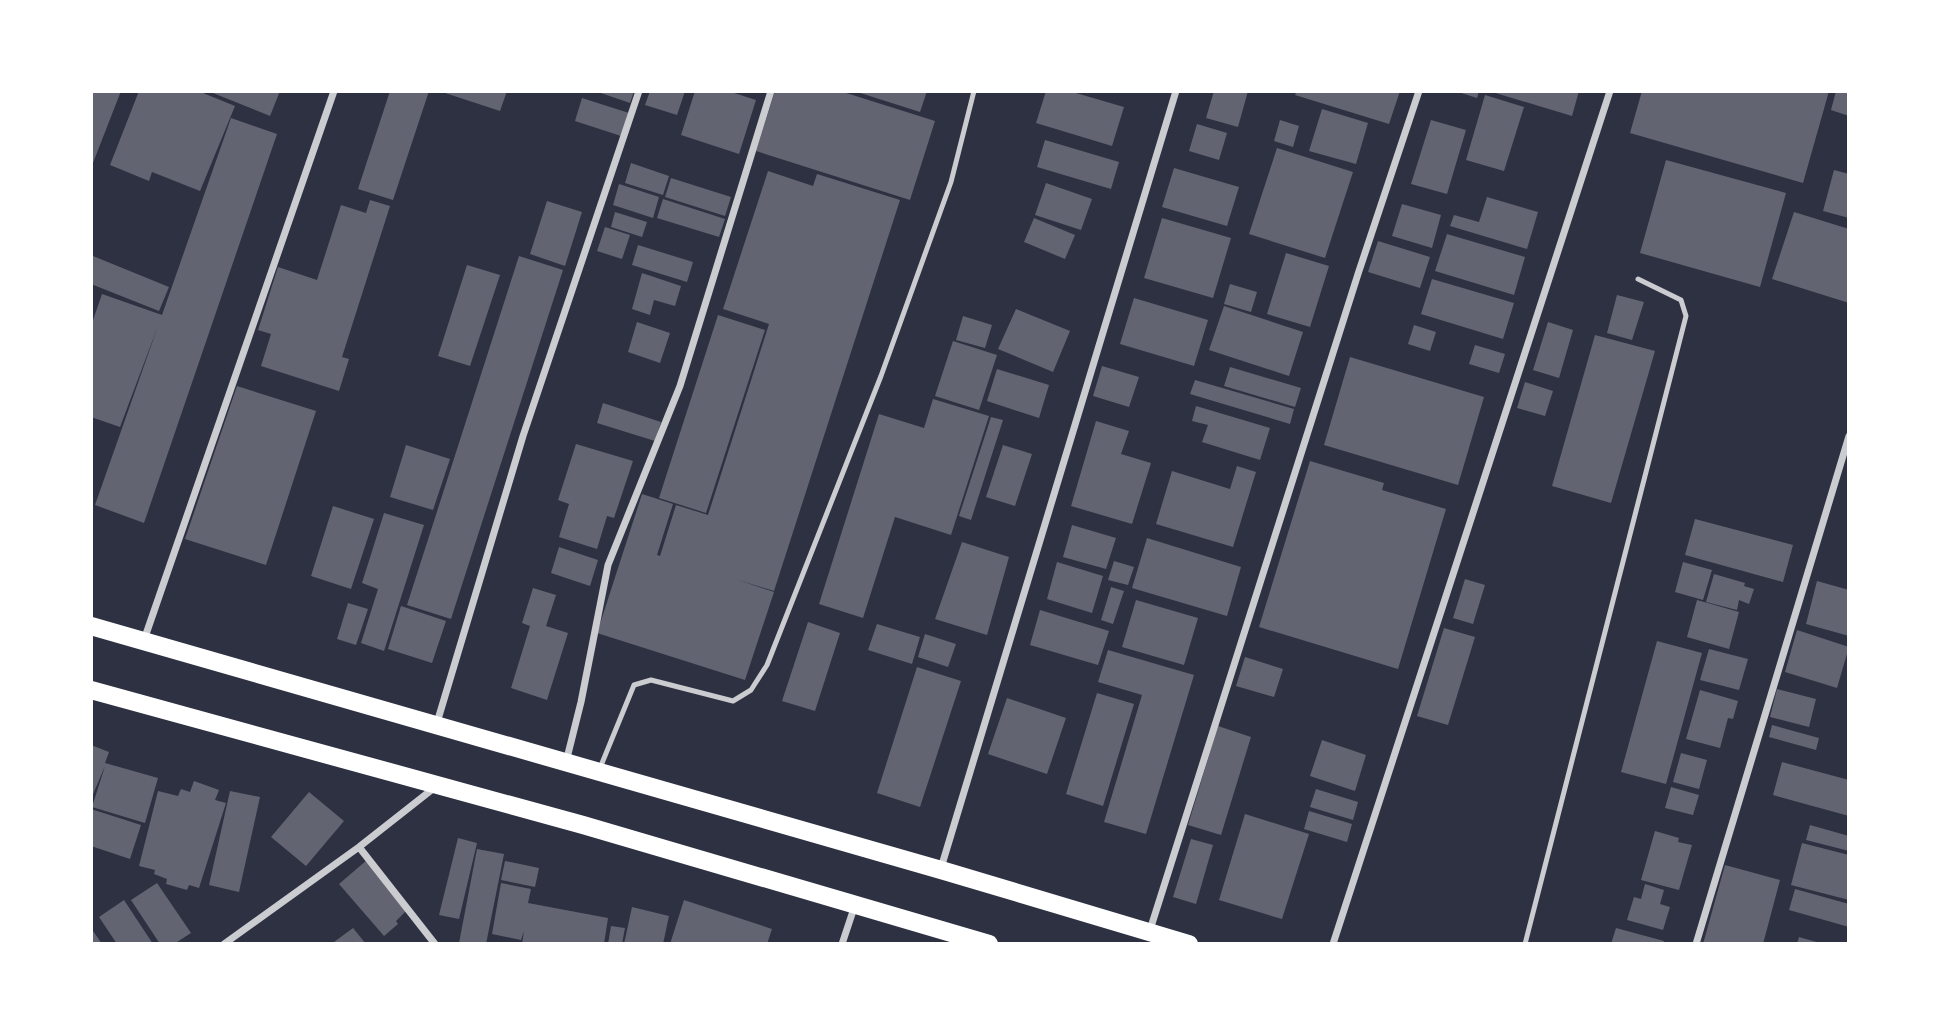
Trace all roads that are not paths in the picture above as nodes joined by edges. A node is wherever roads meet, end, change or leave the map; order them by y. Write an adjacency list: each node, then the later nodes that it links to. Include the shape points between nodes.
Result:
1 (334, 91): 11 (street)
2 (639, 91): 13 (street, via 523,436)
3 (771, 91): 14 (street, via 680,386 608,565)
4 (974, 91): 15 (lane, via 951,182 881,376 767,665 751,690 733,701 651,680 634,685)
5 (1176, 91): 18 (street)
6 (1419, 91): 20 (street)
7 (1610, 91): 26 (street)
8 (1638, 279): 27 (lane, via 1681,300 1686,316)
9 (1849, 436): 28 (street)
10 (91, 626): 11 (main road)
11 (144, 641): 13 (main road)
12 (91, 690): 16 (main road)
13 (436, 726): 14 (main road)
14 (566, 763): 15 (main road)
15 (598, 772): 18 (main road)
16 (437, 785): 17 (street); 19 (main road)
17 (359, 848): 21 (street); 22 (street)
18 (941, 870): 20 (main road)
19 (855, 905): 23 (street); 24 (main road)
20 (1149, 933): 25 (main road)
21 (224, 944)
22 (435, 944)
23 (842, 944)
24 (989, 944)
25 (1189, 944)
26 (1333, 944)
27 (1525, 944)
28 (1696, 944)

